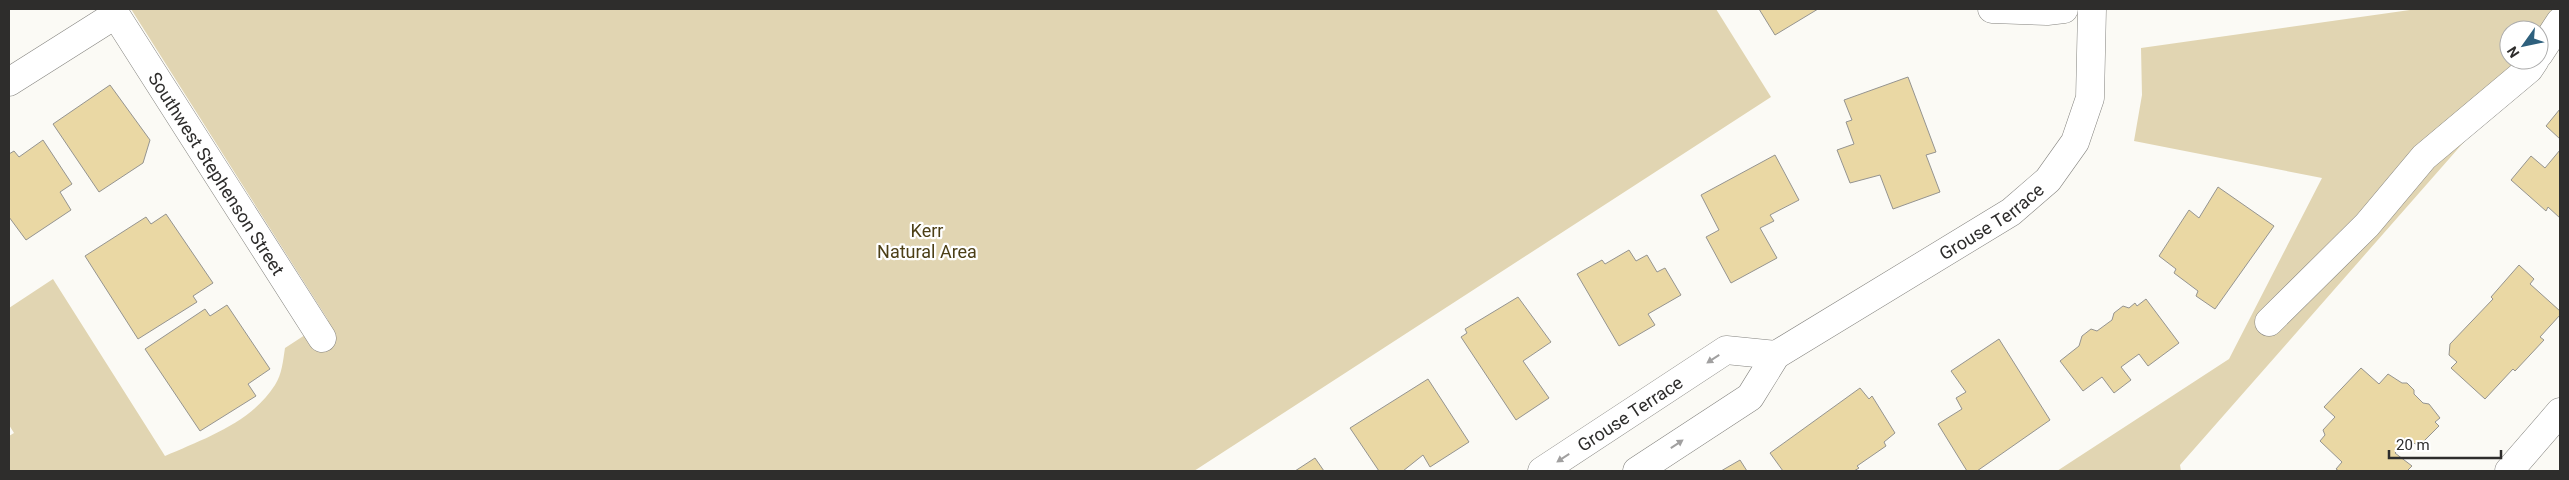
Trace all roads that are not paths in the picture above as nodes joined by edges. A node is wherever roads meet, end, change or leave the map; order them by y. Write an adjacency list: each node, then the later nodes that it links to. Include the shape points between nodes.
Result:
1 (1992, 9): 2 (street)
2 (2064, 9)
3 (2092, 9): 11 (street, Grouse Terrace, via 2090,98 2075,142 2048,180 2011,212)
4 (114, 12): 8 (street); 10 (street, Southwest Stephenson Street)
5 (2560, 22): 6 (street)
6 (2549, 39)
7 (2528, 70): 9 (street, via 2424,157 2367,225)
8 (9, 82)
9 (2269, 322)
10 (322, 338)
11 (1776, 355): 13 (street, Grouse Terrace, one-way to 13, via 1726,350); 14 (street, Grouse Terrace, one-way to 11, via 1750,397)
12 (2560, 412): 15 (street)
13 (1542, 471)
14 (1637, 471)
15 (2508, 471)

